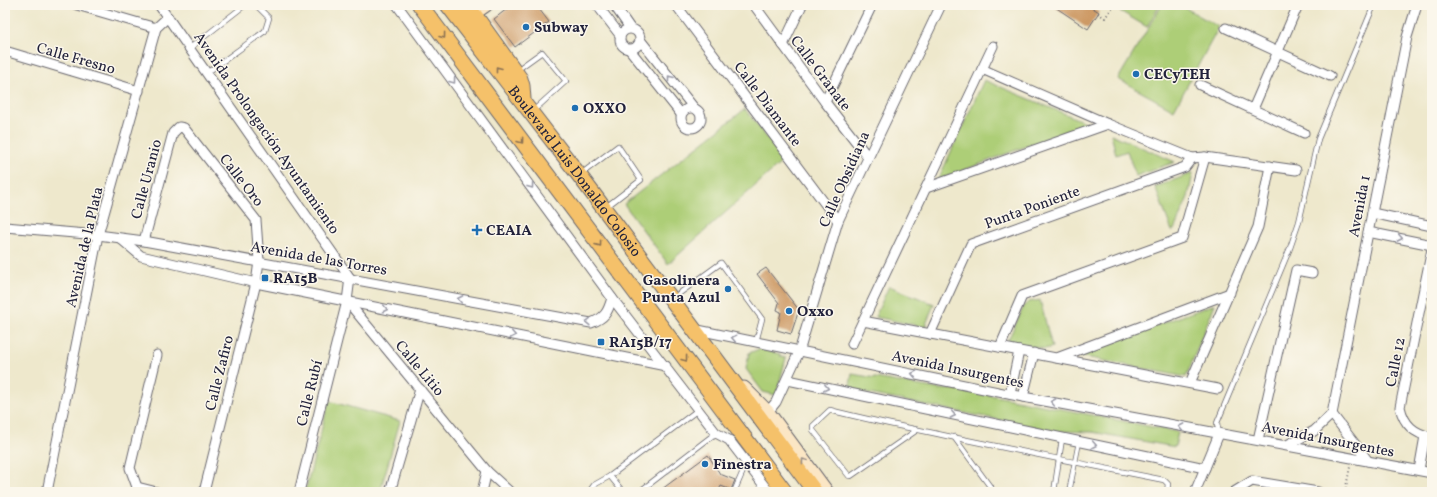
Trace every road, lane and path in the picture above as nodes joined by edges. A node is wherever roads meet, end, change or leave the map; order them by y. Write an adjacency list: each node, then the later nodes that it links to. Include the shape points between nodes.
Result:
1 (77, 5): 22 (street)
2 (101, 5): 22 (street)
3 (159, 5): 23 (street, Avenida Prolongación Ayuntamiento)
4 (245, 5): 31 (lane)
5 (256, 5): 36 (lane, via 269,18 265,31)
6 (396, 5): 74 (street, one-way to 74)
7 (420, 5): 108 (main road, Boulevard Luis Donaldo Colosio, one-way to 108)
8 (448, 5): 42 (main road, Boulevard Luis Donaldo Colosio, one-way to 8)
9 (597, 5): 27 (street)
10 (614, 5): 25 (street)
11 (676, 5): 58 (street, Calle Diamante)
12 (754, 5): 29 (street, Calle Granate)
13 (802, 5): 29 (street)
14 (872, 5): 41 (street)
15 (941, 5): 49 (street, Calle Obsidiana)
16 (1114, 5): 21 (path, via 1106,18)
17 (1298, 5): 34 (street)
18 (1374, 5): 101 (lane, via 1318,139 1299,222 1217,423)
19 (1417, 5): 57 (street, Avenida 1, via 1407,37)
20 (475, 8): 37 (highway)
21 (1098, 13)
22 (107, 14): 24 (street)
23 (168, 17): 24 (street); 31 (street, Avenida Prolongación Ayuntamiento)
24 (156, 28): 40 (street, Avenida de la Plata)
25 (630, 28): 27 (street, via 624,30); 28 (street, via 639,32)
26 (1226, 28): 34 (street)
27 (620, 36): 32 (street, via 621,45)
28 (641, 41): 32 (street, via 639,46); 43 (street, one-way to 28)
29 (783, 45): 41 (street, Calle Granate)
30 (993, 46): 35 (street)
31 (190, 48): 36 (street, Avenida Prolongación Ayuntamiento)
32 (630, 50): 45 (street)
33 (5, 51): 40 (street, Calle Fresno)
34 (1278, 52): 38 (street); 44 (street)
35 (982, 69): 46 (street); 55 (street)
36 (208, 72): 71 (street, Avenida Prolongación Ayuntamiento)
37 (514, 72): 42 (highway); 42 (lane, via 542,52 566,81)
38 (1330, 76)
39 (1200, 85): 44 (street)
40 (139, 91): 62 (street, Avenida de la Plata)
41 (825, 102): 49 (street, Calle Granate)
42 (527, 106): 54 (main road, Boulevard Luis Donaldo Colosio)
43 (694, 108): 45 (street, via 684,110); 45 (street, via 701,120 695,128 682,124)
44 (1253, 109): 48 (street)
45 (681, 114)
46 (1108, 124): 51 (street); 55 (street)
47 (179, 128): 64 (street, Calle Uranio, via 174,133); 68 (street, Calle Oro, via 186,131 256,220)
48 (1304, 133)
49 (868, 157): 58 (street, Calle Obsidiana)
50 (1205, 157): 51 (street); 52 (street); 82 (street, via 1182,238 1022,296)
51 (1192, 158): 79 (street, Punta Poniente, via 1185,167 971,244)
52 (1270, 166): 53 (street); 73 (street, via 1258,227)
53 (1296, 170)
54 (579, 176): 56 (main road, Boulevard Luis Donaldo Colosio); 56 (lane, via 618,146 641,180)
55 (926, 188): 77 (street)
56 (604, 210): 75 (main road, Boulevard Luis Donaldo Colosio)
57 (1372, 213): 59 (street); 61 (street, Avenida 1)
58 (838, 220): 84 (street, Calle Obsidiana)
59 (1432, 226)
60 (5, 228): 62 (street, Avenida de las Torres)
61 (1368, 232): 65 (street, one-way to 65); 98 (street, Avenida 1)
62 (98, 235): 63 (street, Avenida de las Torres); 119 (street, Avenida de la Plata)
63 (121, 239): 64 (street, Avenida de las Torres); 69 (street, via 141,256)
64 (144, 241): 66 (street, Avenida de las Torres)
65 (1432, 245)
66 (190, 249): 68 (street, Avenida de las Torres); 69 (street)
67 (1432, 249): 103 (street, Calle 12, via 1400,407 1406,424 1413,431)
68 (259, 261): 71 (street, Avenida de las Torres); 72 (street, Calle Zafiro)
69 (186, 267): 72 (street)
70 (1312, 273): 105 (street, via 1296,270)
71 (350, 278): 74 (street, Avenida de las Torres, one-way to 71, via 603,319 591,323); 76 (street)
72 (256, 283): 76 (street); 121 (street, Calle Zafiro)
73 (1230, 292): 87 (street); 91 (street)
74 (612, 298): 89 (street)
75 (671, 298): 78 (main road, Boulevard Luis Donaldo Colosio); 80 (lane, via 721,262 762,319)
76 (347, 301): 89 (street, one-way to 89); 92 (street, Calle Litio); 122 (street, Calle Rubí)
77 (863, 321): 79 (street); 81 (street)
78 (692, 329): 80 (street, Avenida Insurgentes, one-way to 78); 88 (main road, Boulevard Luis Donaldo Colosio)
79 (930, 334): 82 (street)
80 (756, 342): 84 (street, Avenida Insurgentes)
81 (852, 344)
82 (1000, 347): 83 (street)
83 (1019, 351): 85 (street); 94 (street)
84 (799, 352): 90 (street, Calle Obsidiana); 94 (street, Avenida Insurgentes, one-way to 84)
85 (1034, 354): 87 (street); 95 (street)
86 (157, 355): 118 (street, via 130,468)
87 (1057, 358): 91 (street)
88 (721, 365): 97 (street); 132 (main road, Boulevard Luis Donaldo Colosio)
89 (666, 366): 96 (street)
90 (788, 380): 97 (street, Calle Obsidiana); 104 (street, one-way to 104)
91 (1190, 383): 93 (street)
92 (420, 389): 115 (street, Calle Litio); 123 (street)
93 (1218, 389)
94 (1010, 394): 95 (street, Avenida Insurgentes)
95 (1023, 396): 101 (street, Avenida Insurgentes, one-way to 95)
96 (699, 409): 100 (street); 117 (lane)
97 (768, 412): 133 (street, one-way to 97)
98 (1332, 414): 107 (street, via 1314,431); 111 (street)
99 (917, 430): 99 (lane, via 830,410 813,426 813,430 849,476); 102 (lane)
100 (716, 433): 108 (street); 128 (lane)
101 (1219, 434): 105 (street, Avenida Insurgentes); 113 (street)
102 (954, 437): 110 (lane); 134 (lane)
103 (1429, 437): 114 (street, Calle 12)
104 (1062, 439): 106 (street); 110 (lane)
105 (1258, 440): 107 (street, Avenida Insurgentes)
106 (1079, 442): 112 (lane); 113 (street, one-way to 113)
107 (1287, 445): 109 (street, Avenida Insurgentes)
108 (751, 456): 129 (lane); 130 (street); 131 (main road, Boulevard Luis Donaldo Colosio)
109 (1352, 458): 111 (street, Avenida Insurgentes); 141 (path)
110 (1059, 460): 112 (lane); 135 (lane)
111 (1368, 461): 114 (street, Avenida Insurgentes)
112 (1075, 462): 136 (lane); 137 (lane, via 1164,480 1168,484)
113 (1205, 468): 138 (street)
114 (1419, 470): 116 (street, Avenida Insurgentes)
115 (487, 471): 124 (street); 125 (street, Calle Litio)
116 (1432, 473)
117 (610, 476): 126 (lane, via 594,485); 127 (lane)
118 (137, 489): 120 (street)
119 (47, 492)
120 (157, 492)
121 (204, 492)
122 (299, 492)
123 (390, 492)
124 (482, 492)
125 (510, 492)
126 (589, 492)
127 (623, 492)
128 (639, 492)
129 (734, 492)
130 (769, 492)
131 (785, 492)
132 (815, 492)
133 (828, 492)
134 (994, 492)
135 (1054, 492)
136 (1069, 492)
137 (1167, 492)
138 (1195, 492)
139 (1234, 492): 140 (street, via 1252,481)
140 (1318, 492)
141 (1345, 492)

